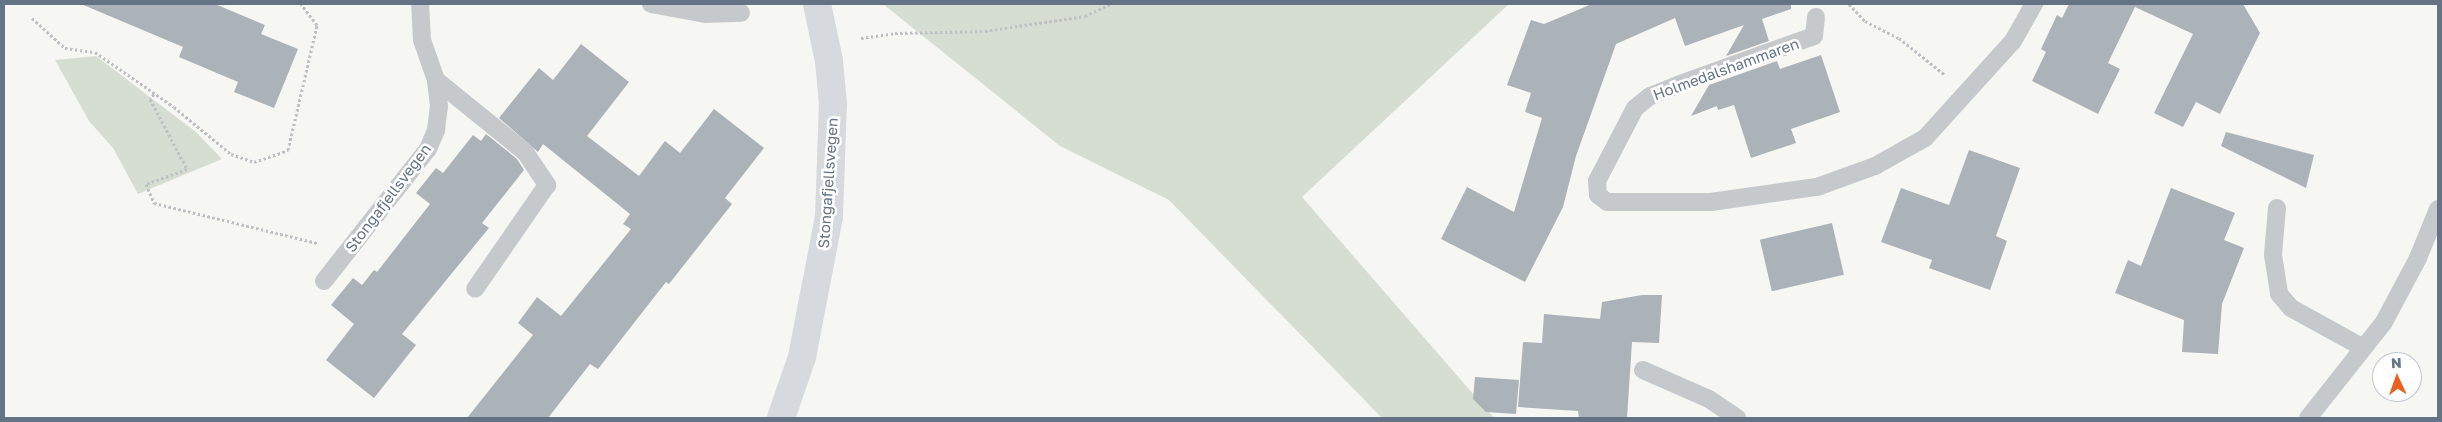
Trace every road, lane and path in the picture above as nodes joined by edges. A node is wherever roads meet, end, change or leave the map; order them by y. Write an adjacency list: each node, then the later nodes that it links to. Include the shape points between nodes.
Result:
1 (301, 4): 14 (path, via 317,25 288,150 254,162 231,154)
2 (420, 4): 12 (lane, Stongafjellsvegen, via 422,40)
3 (651, 4): 8 (lane, via 705,14)
4 (817, 4): 11 (street, Stongafjellsvegen)
5 (1111, 4): 11 (path, via 1085,16 986,31 895,33)
6 (1849, 4): 13 (path, via 1865,21 1899,38)
7 (2034, 4): 13 (lane, Holmedalshammaren, via 2013,41)
8 (741, 12)
9 (1816, 17): 13 (lane, Holmedalshammaren, via 1814,36 1806,40 1680,84 1642,102 1635,108 1596,181 1598,195 1607,202 1711,202 1818,187 1902,153 1925,138)
10 (32, 18): 14 (path, via 65,48 95,52)
11 (826, 43): 22 (street, Stongafjellsvegen, via 833,104 829,217 804,348)
12 (436, 80): 17 (lane, Stongafjellsvegen, via 437,122 428,149); 19 (lane, via 526,152 547,185)
13 (1968, 92)
14 (154, 94): 17 (path, via 150,99 187,169 146,184 154,202)
15 (2277, 208): 20 (lane, via 2273,255 2279,294 2291,308)
16 (2438, 209): 20 (lane, via 2402,290 2384,322)
17 (348, 250): 18 (lane, Stongafjellsvegen)
18 (324, 281)
19 (475, 288)
20 (2362, 347): 24 (lane)
21 (1643, 370): 23 (lane, via 1709,399)
22 (781, 418)
23 (1737, 418)
24 (2308, 418)

